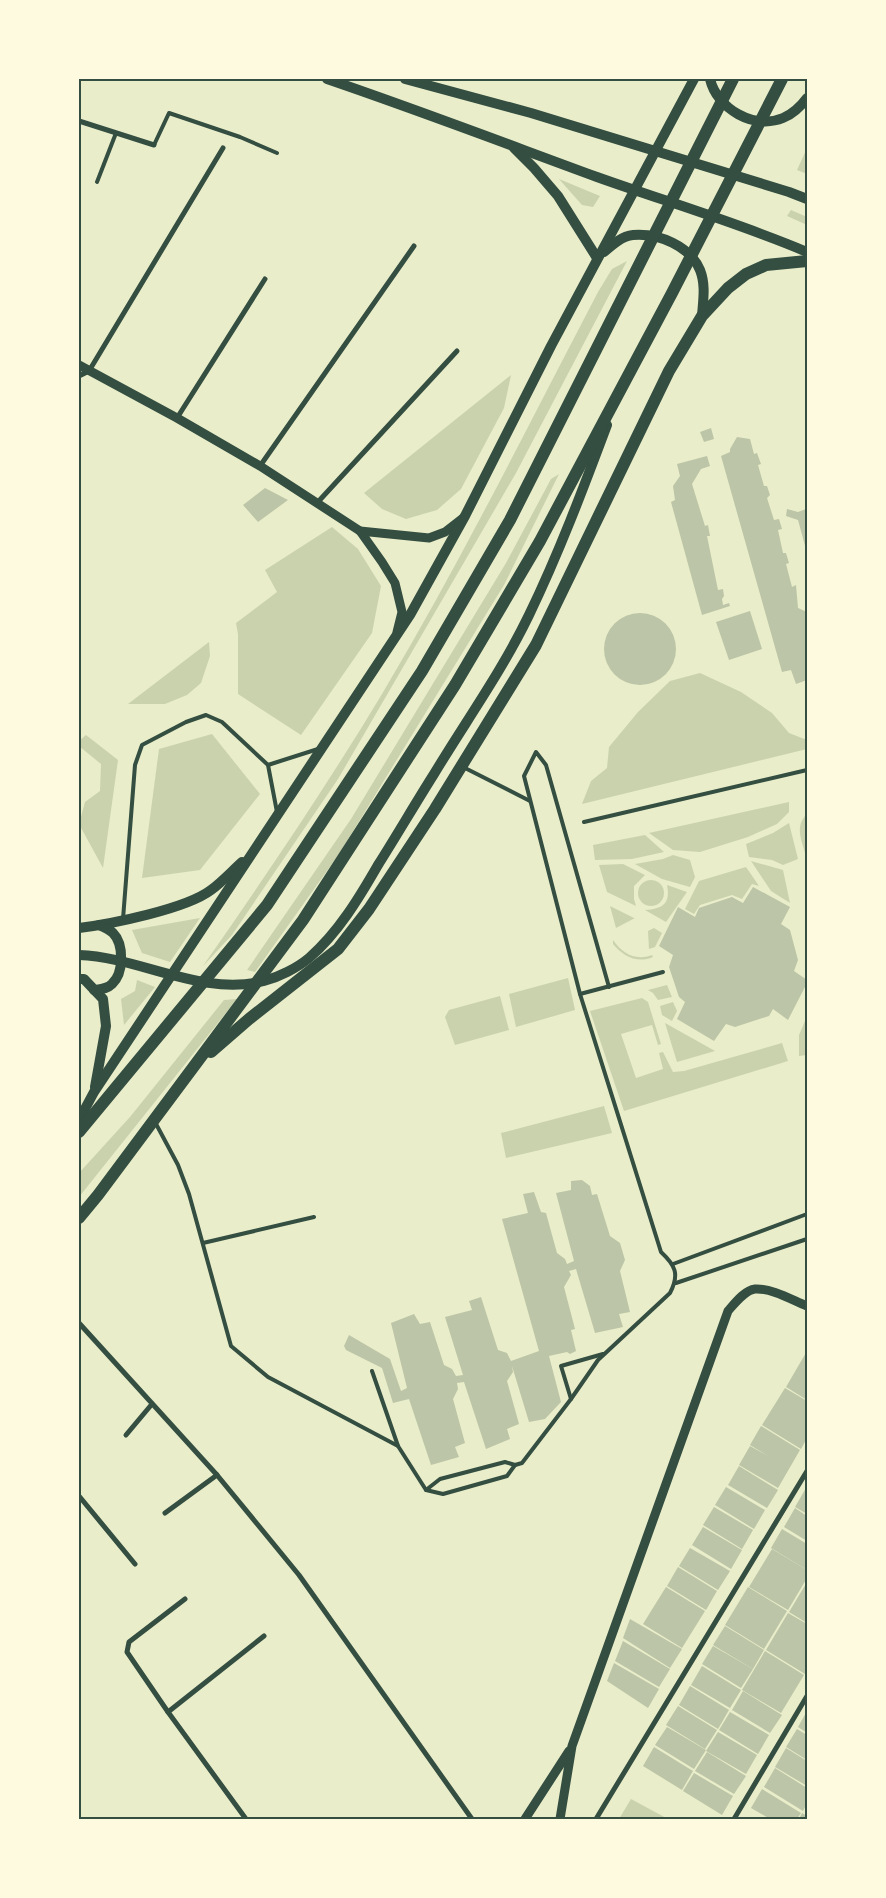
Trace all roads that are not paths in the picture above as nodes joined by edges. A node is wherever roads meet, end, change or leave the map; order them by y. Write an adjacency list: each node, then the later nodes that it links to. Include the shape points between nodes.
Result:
1 (327, 79): 7 (main road)
2 (694, 79): 14 (main road)
3 (710, 79): 8 (main road, via 726,106 753,119 784,118)
4 (733, 79): 57 (highway, via 510,520 422,672 267,905)
5 (782, 79): 29 (highway)
6 (411, 80): 14 (main road)
7 (353, 83): 12 (main road)
8 (807, 98)
9 (79, 121): 10 (street)
10 (116, 133): 11 (street); 16 (lane)
11 (154, 146): 15 (lane, via 169,113)
12 (511, 146): 17 (main road); 21 (main road, via 558,196)
13 (223, 148): 27 (street)
14 (656, 152): 17 (main road); 18 (main road)
15 (277, 153)
16 (97, 182)
17 (634, 190): 20 (main road); 21 (main road)
18 (807, 199)
19 (414, 246): 31 (street)
20 (807, 252)
21 (597, 258): 24 (main road, via 612,244 632,235 655,236 680,247 692,256 703,280); 33 (main road)
22 (807, 261): 24 (highway, via 766,265 746,274)
23 (265, 279): 30 (street)
24 (702, 316): 38 (highway, via 669,371 536,646)
25 (457, 351): 32 (street)
26 (79, 365): 27 (street)
27 (89, 371): 28 (street); 30 (street)
28 (79, 376)
29 (624, 382): 47 (main road, via 550,571 528,618 366,887 340,924 309,958 275,978 235,986); 53 (highway, via 540,541 455,685 302,920)
30 (177, 418): 31 (street)
31 (260, 466): 32 (street)
32 (317, 503): 34 (street)
33 (465, 516): 34 (street, via 445,532 430,538); 35 (main road)
34 (360, 531): 35 (street, via 394,582 402,612)
35 (397, 635): 36 (main road)
36 (322, 748): 37 (lane); 41 (main road)
37 (268, 765): 41 (lane); 44 (lane, via 222,722 206,714 142,745 135,765)
38 (462, 766): 40 (lane); 53 (highway, via 369,909 338,949 248,1019)
39 (807, 770): 42 (lane)
40 (530, 801): 50 (lane, via 524,776 536,752 546,765); 52 (lane)
41 (278, 814): 43 (main road)
42 (584, 822)
43 (254, 851): 44 (main road, via 210,891 178,906); 54 (main road)
44 (122, 919): 45 (main road)
45 (100, 925): 46 (main road); 51 (main road, via 114,935 122,950 121,962 113,984)
46 (79, 928)
47 (79, 955)
48 (663, 972): 50 (lane)
49 (79, 979): 51 (main road, via 84,979)
50 (609, 986): 52 (lane)
51 (94, 990): 54 (main road, via 103,999 106,1026)
52 (580, 994): 63 (lane, via 661,1252)
53 (192, 1069): 56 (highway)
54 (94, 1092): 55 (main road)
55 (79, 1120)
56 (154, 1120): 60 (highway); 62 (lane, via 178,1165)
57 (79, 1132)
58 (807, 1214): 63 (lane)
59 (314, 1217): 62 (lane)
60 (79, 1218)
61 (807, 1239): 64 (lane)
62 (203, 1243): 72 (lane, via 231,1346 268,1377)
63 (673, 1264): 64 (lane)
64 (676, 1283): 67 (lane, via 670,1293)
65 (807, 1306): 84 (street, via 769,1291 754,1289 737,1300 728,1311)
66 (79, 1323): 70 (street)
67 (605, 1353): 69 (lane); 69 (lane, via 562,1366)
68 (372, 1371): 72 (lane)
69 (572, 1399): 73 (lane, via 522,1463)
70 (152, 1404): 71 (street); 75 (street)
71 (126, 1435)
72 (398, 1446): 76 (lane)
73 (515, 1465): 76 (lane, via 505,1462 440,1479); 76 (lane, via 507,1476 443,1494)
74 (807, 1471): 89 (street)
75 (217, 1474): 78 (street); 86 (street, via 299,1575)
76 (426, 1490)
77 (79, 1496): 79 (street)
78 (165, 1513)
79 (135, 1564)
80 (185, 1599): 83 (street, via 129,1642 127,1648)
81 (264, 1636): 83 (street)
82 (807, 1696): 90 (street)
83 (168, 1712): 85 (street)
84 (572, 1746): 87 (street); 88 (street)
85 (246, 1819)
86 (472, 1819)
87 (525, 1819)
88 (560, 1819)
89 (596, 1819)
90 (734, 1819)

